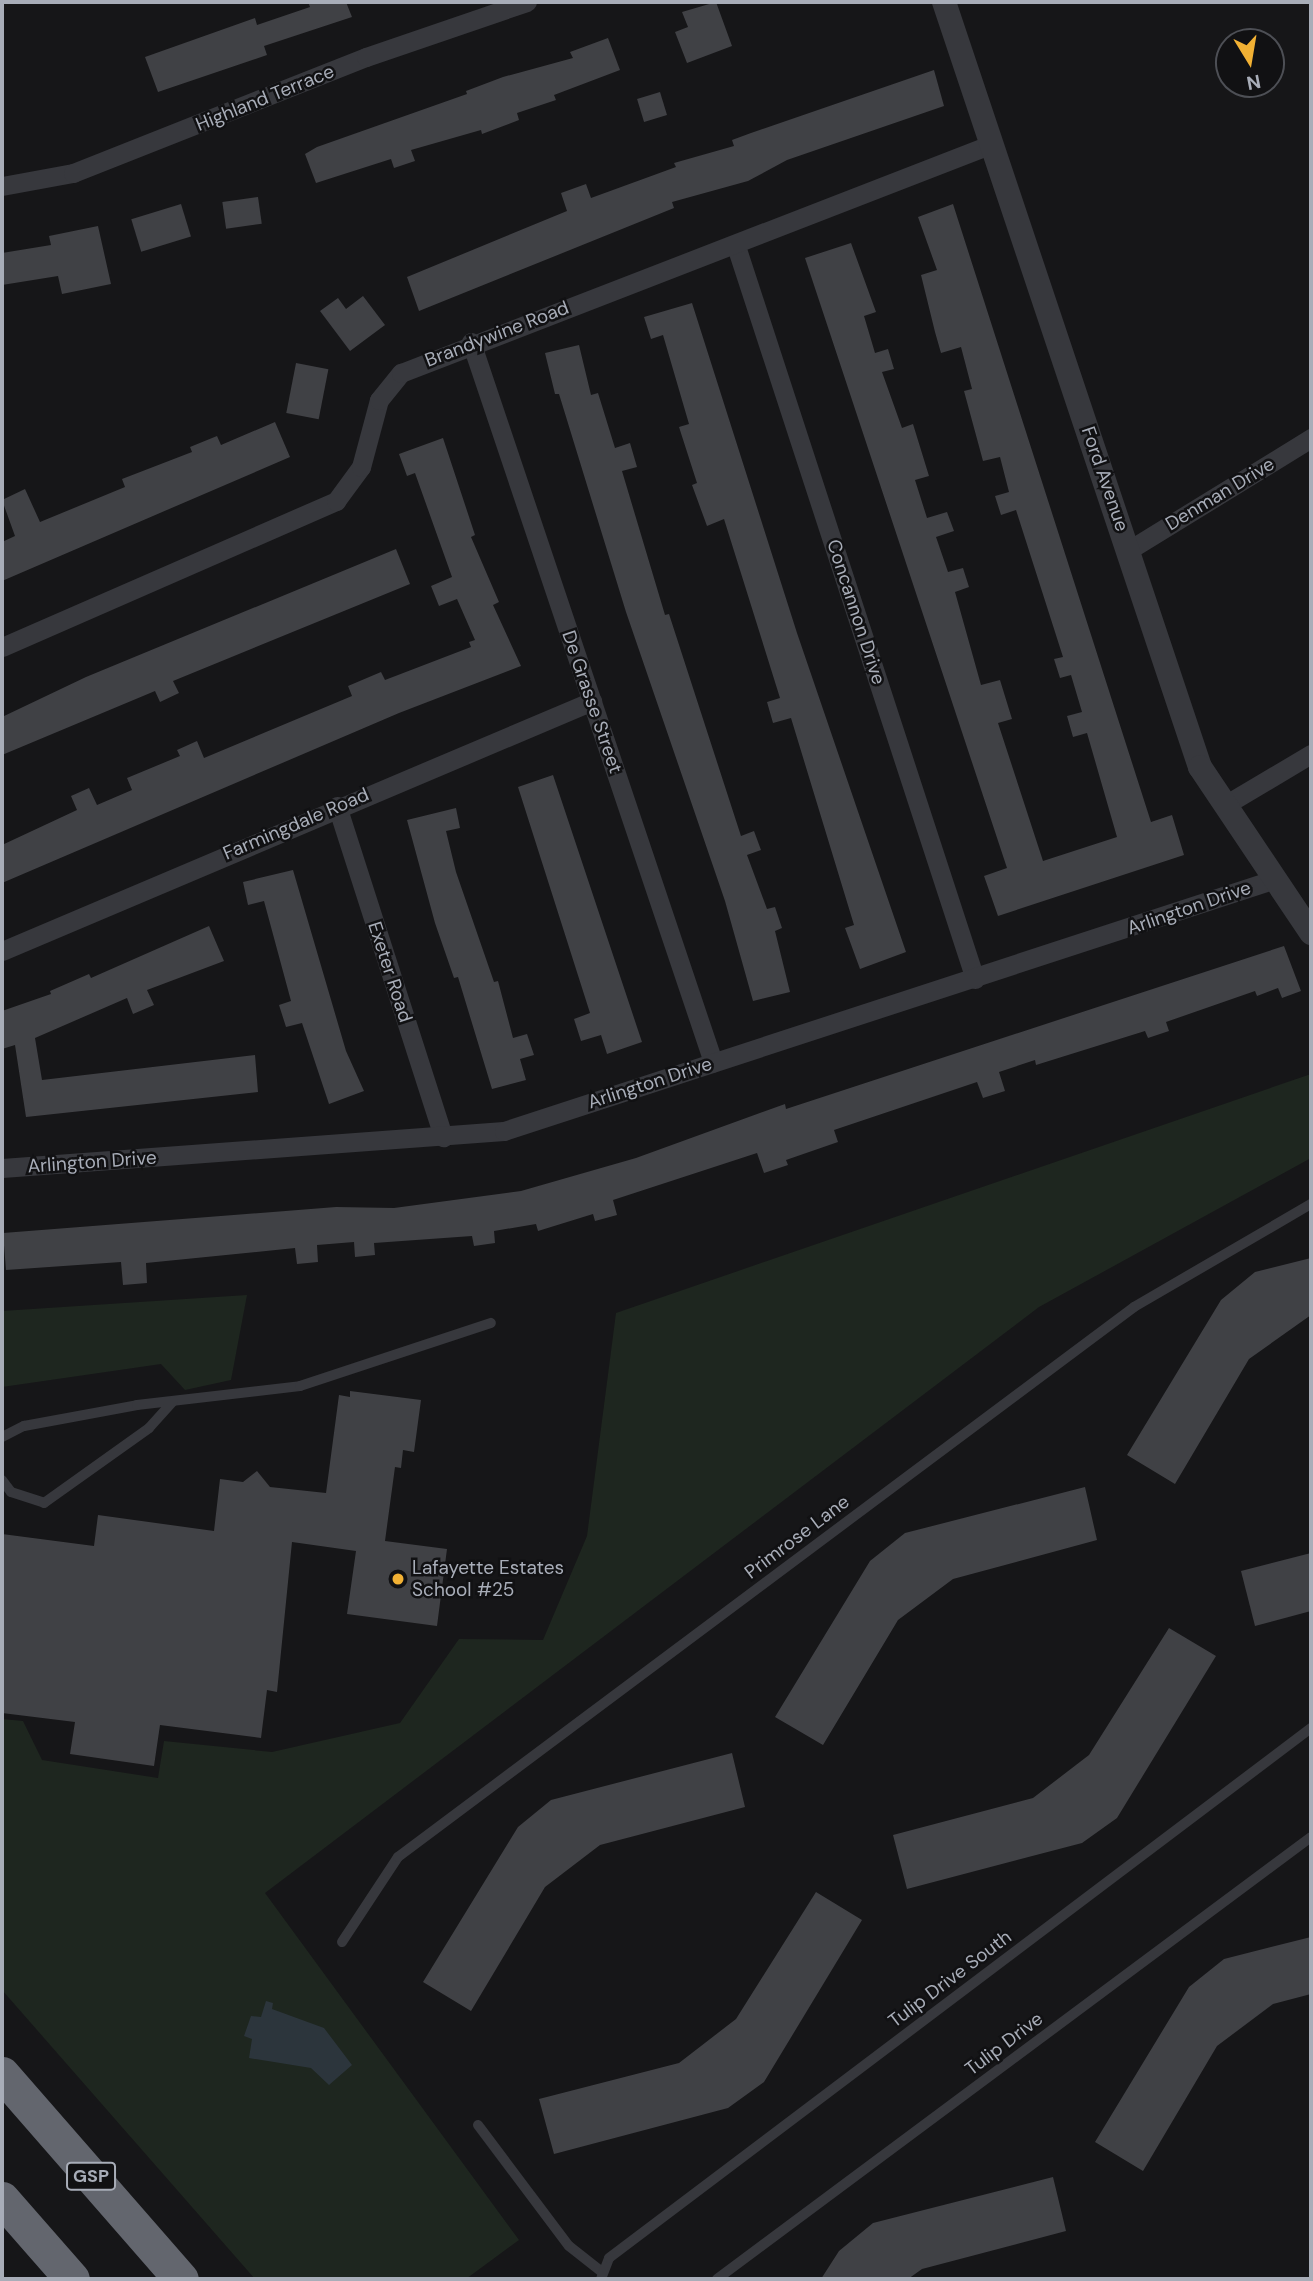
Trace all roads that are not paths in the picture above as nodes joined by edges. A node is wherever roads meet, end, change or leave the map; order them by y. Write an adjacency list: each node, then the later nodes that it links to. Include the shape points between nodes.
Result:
1 (527, 2): 4 (street, Highland Terrace, via 366,57 73,173)
2 (944, 2): 3 (street, Ford Avenue)
3 (992, 144): 5 (street, Brandywine Road); 8 (street, Ford Avenue)
4 (2, 186)
5 (736, 246): 6 (street, Brandywine Road); 17 (street, Concannon Drive)
6 (471, 342): 9 (street, Brandywine Road, via 401,373 379,400 361,467 336,501); 10 (street, De Grasse Street)
7 (1311, 438): 8 (street, Denman Drive)
8 (1129, 550): 12 (street, Ford Avenue, via 1200,767)
9 (2, 647)
10 (592, 701): 13 (street, Farmingdale Road); 18 (street, De Grasse Street)
11 (1311, 754): 12 (street)
12 (1225, 804): 14 (street, Ford Avenue)
13 (337, 806): 16 (street, Farmingdale Road); 19 (street, Exeter Road)
14 (1275, 879): 15 (street, Ford Avenue); 17 (street, Arlington Drive)
15 (1311, 933)
16 (2, 951)
17 (975, 979): 18 (street, Arlington Drive)
18 (713, 1062): 19 (street, Arlington Drive, via 504,1131)
19 (443, 1137): 20 (street, Arlington Drive)
20 (2, 1168)
21 (1311, 1204): 28 (lane, Primrose Lane, via 1134,1307 398,1857)
22 (491, 1323): 23 (lane, via 300,1386)
23 (173, 1401): 24 (lane, via 24,1426); 25 (lane, via 149,1428 44,1503 11,1492)
24 (2, 1437)
25 (2, 1480)
26 (1311, 1728): 32 (lane, Tulip Drive South, via 609,2258)
27 (1311, 1836): 35 (lane, Tulip Drive)
28 (342, 1942)
29 (2, 2074): 34 (highway, GSP)
30 (478, 2125): 32 (lane, via 569,2246)
31 (2, 2199): 33 (highway)
32 (601, 2276)
33 (72, 2279)
34 (181, 2279)
35 (717, 2279)

